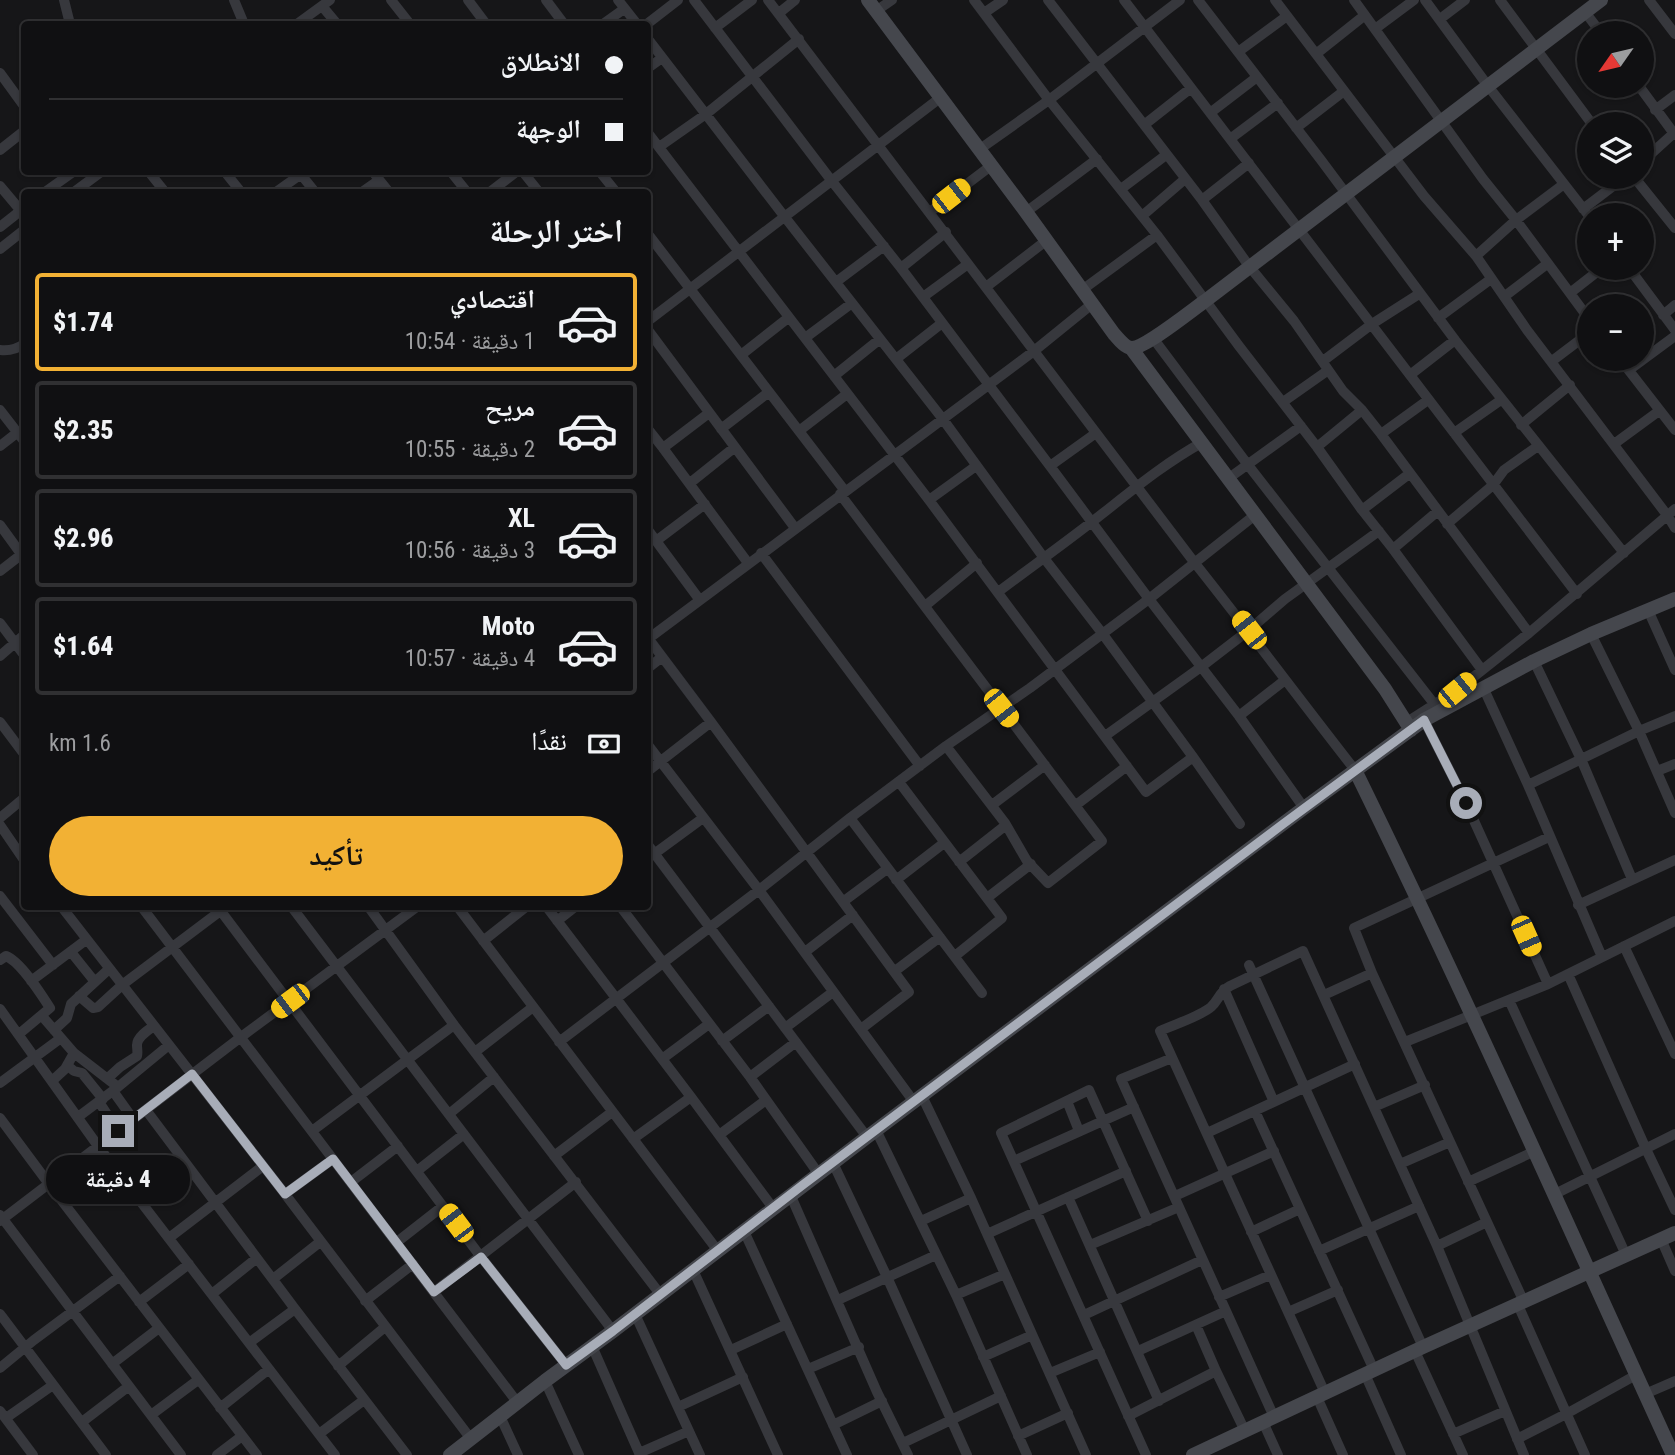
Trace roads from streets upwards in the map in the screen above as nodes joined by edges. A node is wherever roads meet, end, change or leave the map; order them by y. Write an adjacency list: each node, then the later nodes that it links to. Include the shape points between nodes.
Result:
1 (64, 0): 34 (street)
2 (234, 0): 35 (street)
3 (391, 0): 38 (street)
4 (468, 0): 39 (street)
5 (545, 0): 40 (street)
6 (678, 0): 43 (street)
7 (694, 0): 44 (street)
8 (752, 0): 44 (street)
9 (768, 0): 29 (street)
10 (795, 0): 29 (street)
11 (892, 0): 28 (street)
12 (974, 0): 30 (street)
13 (1003, 0): 30 (street)
14 (1048, 0): 54 (street)
15 (1124, 0): 45 (street)
16 (1180, 0): 45 (street)
17 (1198, 0): 51 (street)
18 (1275, 0): 32 (street)
19 (1354, 0): 31 (street)
20 (1413, 0): 46 (street)
21 (1425, 0): 33 (street)
22 (1465, 0): 33 (street)
23 (1500, 0): 50 (street)
24 (1649, 0): 47 (street)
25 (326, 3): 36 (street); 37 (street)
26 (621, 4): 41 (street); 42 (street)
27 (1590, 5): 50 (street)
28 (872, 6): 63 (street)
29 (779, 13): 48 (street)
30 (984, 13): 65 (street)
31 (1365, 15): 46 (street); 52 (street)
32 (1287, 16): 51 (street); 52 (street)
33 (1440, 19): 59 (street)
34 (69, 21)
35 (243, 21)
36 (301, 21)
37 (335, 21)
38 (408, 21)
39 (484, 21)
40 (556, 21)
41 (606, 21)
42 (635, 21)
43 (651, 21)
44 (715, 27): 57 (street)
45 (1145, 27): 54 (street); 60 (street)
46 (1375, 29): 72 (street)
47 (1675, 34)
48 (799, 39): 57 (street); 79 (street)
49 (651, 43): 53 (street)
50 (1537, 49): 59 (street); 69 (street)
51 (1238, 52): 58 (street)
52 (1316, 54): 61 (street)
53 (662, 58): 55 (street); 71 (street)
54 (1097, 63): 65 (street); 73 (street)
55 (651, 66)
56 (0, 73): 66 (street)
57 (753, 77): 71 (street); 98 (street)
58 (1257, 77): 67 (street); 70 (street)
59 (1488, 86): 72 (street); 99 (street)
60 (1191, 88): 70 (street); 73 (street)
61 (1344, 91): 74 (street); 85 (street)
62 (1675, 95): 68 (street)
63 (940, 98): 79 (street); 81 (street)
64 (1647, 98): 68 (street)
65 (1049, 100): 81 (street); 86 (street)
66 (21, 102)
67 (1278, 103): 74 (street); 78 (street)
68 (1655, 110): 76 (street)
69 (1583, 112)
70 (1210, 113): 78 (street)
71 (706, 114): 80 (street); 120 (street)
72 (1441, 122): 85 (street); 122 (street)
73 (1144, 125): 84 (street)
74 (1296, 128): 112 (street)
75 (21, 133): 82 (street)
76 (1674, 134): 83 (street)
77 (651, 137): 80 (street)
78 (1230, 139): 87 (street)
79 (878, 145): 98 (street); 118 (street)
80 (659, 147): 133 (street)
81 (980, 149): 88 (street)
82 (0, 150)
83 (1654, 152)
84 (1166, 155): 97 (street); 109 (street)
85 (1395, 158): 112 (street); 134 (street)
86 (1097, 159): 109 (street); 119 (street)
87 (1249, 163): 113 (street); 125 (street)
88 (992, 165): 118 (street); 119 (street)
89 (68, 175): 101 (street)
90 (98, 175): 102 (street)
91 (151, 175): 103 (street)
92 (227, 175): 104 (street)
93 (297, 175): 105 (street)
94 (453, 175): 106 (street)
95 (512, 175): 107 (street)
96 (525, 175): 108 (street)
97 (1185, 179): 113 (street); 121 (street)
98 (831, 180): 120 (street); 131 (street)
99 (1564, 184): 114 (street); 122 (street)
100 (0, 186): 116 (street)
101 (49, 189)
102 (81, 189)
103 (163, 189)
104 (239, 189)
105 (280, 189)
106 (464, 189)
107 (494, 189)
108 (537, 189)
109 (1121, 189): 121 (street)
110 (1612, 189): 115 (street)
111 (1644, 189): 123 (street)
112 (1346, 195): 125 (street); 147 (street)
113 (1202, 200): 137 (street)
114 (1579, 203)
115 (1596, 203)
116 (21, 208)
117 (21, 211): 124 (street)
118 (930, 212): 127 (street)
119 (1027, 212): 130 (street)
120 (784, 216): 133 (street); 142 (street)
121 (1142, 216): 128 (street)
122 (1516, 220): 134 (street); 136 (street)
123 (1674, 224)
124 (0, 227)
125 (1300, 229): 137 (street); 160 (street)
126 (21, 232): 132 (street)
127 (946, 232): 135 (street); 138 (street)
128 (1157, 235): 145 (street); 150 (street)
129 (651, 238): 144 (street)
130 (1047, 240): 143 (street); 145 (street)
131 (884, 246): 138 (street); 142 (street)
132 (0, 248)
133 (738, 252): 144 (street); 156 (street)
134 (1476, 256): 139 (street)
135 (968, 264): 143 (street); 149 (street)
136 (1548, 264): 146 (street); 148 (street)
137 (1249, 266): 150 (street); 176 (street)
138 (901, 268): 149 (street)
139 (1491, 279): 148 (street); 157 (street)
140 (1587, 280): 146 (street)
141 (1638, 280): 155 (street)
142 (836, 282): 151 (street)
143 (986, 287): 172 (street)
144 (689, 289): 158 (street); 173 (street)
145 (1082, 290): 153 (street)
146 (1570, 293): 152 (street)
147 (1419, 294): 157 (street); 160 (street)
148 (1505, 296): 175 (street)
149 (923, 298): 159 (street)
150 (1205, 301): 164 (street); 186 (street)
151 (852, 303): 163 (street); 165 (street)
152 (1577, 303)
153 (1092, 304): 169 (street); 172 (street)
154 (1675, 305): 155 (street)
155 (1663, 315): 161 (street)
156 (788, 318): 163 (street); 173 (street)
157 (1438, 318): 166 (street)
158 (651, 319)
159 (942, 323): 174 (street); 180 (street)
160 (1372, 324): 176 (street); 178 (street)
161 (1675, 333): 171 (street)
162 (651, 334): 190 (street)
163 (805, 338): 179 (street)
164 (1153, 338): 169 (street); 210 (street)
165 (880, 339): 174 (street); 179 (street)
166 (1454, 340): 178 (street); 185 (street)
167 (1577, 342): 175 (street)
168 (21, 345): 170 (street)
169 (1131, 348): 202 (street)
170 (0, 350)
171 (1654, 350)
172 (1034, 351): 180 (street); 198 (street)
173 (741, 355): 182 (street)
174 (896, 359): 191 (street)
175 (1552, 361): 181 (street)
176 (1325, 366): 186 (street); 188 (street)
177 (1630, 371): 189 (street)
178 (1410, 375): 184 (street)
179 (834, 376): 183 (street)
180 (989, 384): 191 (street); 212 (street)
181 (1570, 385): 192 (street); 203 (street)
182 (769, 392): 194 (street); 196 (street)
183 (847, 394): 196 (street); 209 (street)
184 (1428, 400): 199 (street); 200 (street)
185 (1501, 400): 192 (street); 199 (street)
186 (1283, 402): 193 (street)
187 (0, 410): 201 (street)
188 (1362, 410): 200 (street); 207 (street)
189 (1659, 411): 195 (street); 203 (street)
190 (709, 414): 194 (street); 208 (street)
191 (942, 418): 209 (street); 211 (street)
192 (1521, 425): 205 (street)
193 (1301, 426): 207 (street); 210 (street)
194 (721, 429): 206 (street)
195 (1675, 430)
196 (799, 431): 218 (street)
197 (651, 433): 208 (street)
198 (1096, 433): 212 (street); 216 (street)
199 (1454, 433): 217 (street)
200 (1381, 434): 213 (street)
201 (21, 436): 204 (street)
202 (1203, 442): 214 (street); 216 (street)
203 (1614, 444): 223 (street)
204 (0, 446)
205 (1538, 446): 217 (street, via 1504,470); 236 (street)
206 (735, 447): 215 (street); 228 (street)
207 (1317, 447): 221 (street)
208 (663, 448): 215 (street)
209 (894, 455): 218 (street); 219 (street)
210 (1248, 465): 214 (street); 242 (street)
211 (976, 466): 219 (street); 238 (street)
212 (1051, 466): 225 (street)
213 (1409, 474): 221 (street); 222 (street)
214 (1229, 478): 224 (street)
215 (690, 483): 220 (street)
216 (1137, 485): 225 (street); 240 (street)
217 (1493, 485): 226 (street); 246 (street)
218 (842, 492): 228 (street); 250 (street)
219 (929, 500): 241 (street)
220 (705, 504): 232 (street); 239 (street)
221 (1362, 510): 230 (street)
222 (1438, 511): 226 (street); 233 (street)
223 (1671, 512): 229 (street); 236 (street)
224 (1255, 515): 240 (street); 244 (street)
225 (1092, 522): 238 (street); 249 (street)
226 (1447, 524): 255 (street)
227 (0, 526): 234 (street)
228 (795, 528): 235 (street)
229 (1675, 528)
230 (1379, 531): 233 (street); 242 (street)
231 (651, 534): 232 (street)
232 (656, 541): 248 (street)
233 (1393, 549): 268 (street)
234 (21, 553)
235 (761, 553): 239 (street); 291 (street)
236 (1624, 553): 246 (street)
237 (21, 557): 243 (street)
238 (1044, 558): 245 (street); 254 (street)
239 (748, 562): 248 (street)
240 (1194, 562): 249 (street); 253 (street)
241 (977, 563): 245 (street); 250 (street)
242 (1328, 569): 244 (street); 273 (street)
243 (0, 571)
244 (1307, 583): 253 (street); 280 (street)
245 (998, 592): 267 (street)
246 (1577, 594): 255 (street)
247 (1675, 598): 251 (street)
248 (699, 599): 257 (street)
249 (1149, 599): 254 (street); 266 (street)
250 (925, 606): 274 (street)
251 (1648, 610): 256 (street); 269 (street)
252 (0, 623): 260 (street)
253 (1249, 630): 266 (street); 270 (street)
254 (1102, 633): 267 (street); 272 (street)
255 (1529, 634): 268 (street)
256 (1591, 634): 264 (street); 281 (street)
257 (651, 636)
258 (21, 638): 260 (street)
259 (651, 642): 263 (street)
260 (15, 643): 261 (street); 262 (street)
261 (21, 651)
262 (0, 656)
263 (662, 657): 265 (street); 279 (street)
264 (1534, 661): 271 (street); 287 (street)
265 (651, 666)
266 (1201, 667): 272 (street); 275 (street)
267 (1054, 670): 274 (street); 282 (street)
268 (1482, 670): 273 (street)
269 (1675, 670)
270 (1285, 680): 275 (street); 294 (street)
271 (1483, 687): 277 (street); 297 (street)
272 (1152, 702): 282 (street); 286 (street)
273 (1435, 705): 280 (street)
274 (1001, 708): 283 (street); 290 (street)
275 (1239, 716): 301 (street)
276 (1675, 716): 281 (street)
277 (1424, 720): 280 (street); 318 (street)
278 (0, 722): 285 (street)
279 (711, 722): 288 (street); 312 (street)
280 (1409, 726): 294 (street)
281 (1639, 731): 287 (street); 295 (street)
282 (1105, 736): 292 (street)
283 (946, 746): 291 (street); 299 (street)
284 (651, 749): 288 (street)
285 (21, 750)
286 (1194, 757): 292 (street, via 1146,792); 306 (street)
287 (1581, 759): 297 (street); 320 (street)
288 (660, 762): 293 (street); 304 (street)
289 (1675, 764): 295 (street)
290 (1045, 765): 299 (street); 300 (street)
291 (920, 766): 296 (street)
292 (1127, 766): 300 (street)
293 (651, 769)
294 (1355, 770): 301 (street); 325 (street)
295 (1657, 771): 302 (street)
296 (899, 782): 305 (street); 310 (street)
297 (1528, 785): 309 (street)
298 (21, 800): 303 (street)
299 (992, 805): 308 (street)
300 (1076, 805): 317 (street, via 1102,841 1048,883)
301 (1304, 808): 416 (street)
302 (1675, 813)
303 (0, 818)
304 (703, 818): 313 (street); 322 (street)
305 (850, 818): 312 (street); 319 (street)
306 (1240, 824)
307 (0, 825): 314 (street)
308 (1006, 825): 316 (street); 317 (street)
309 (1549, 836): 318 (street); 327 (street)
310 (944, 843): 316 (street); 321 (street)
311 (651, 850): 313 (street)
312 (807, 852): 322 (street); 326 (street)
313 (654, 854): 343 (street)
314 (21, 856)
315 (1675, 860): 320 (street)
316 (959, 862): 324 (street)
317 (1031, 864): 324 (street)
318 (1494, 864): 325 (street); 365 (street)
319 (887, 869): 321 (street); 326 (street)
320 (1632, 879): 327 (street)
321 (896, 880): 345 (street)
322 (759, 890): 343 (street); 351 (street)
323 (0, 896): 356 (street)
324 (987, 898): 352 (street, via 1002,918)
325 (1418, 898): 361 (street, via 1354,928); 378 (street)
326 (844, 901): 340 (street)
327 (1578, 905): 353 (street)
328 (63, 910): 346 (street)
329 (144, 910): 349 (street)
330 (219, 910): 349 (street)
331 (223, 910): 374 (street)
332 (294, 910): 357 (street)
333 (371, 910): 344 (street)
334 (412, 910): 344 (street)
335 (460, 910): 347 (street)
336 (522, 910): 347 (street)
337 (549, 910): 341 (street)
338 (571, 910): 341 (street)
339 (623, 910): 355 (street)
340 (853, 915): 351 (street); 360 (street)
341 (557, 921): 372 (street)
342 (1675, 921): 348 (street)
343 (710, 928): 355 (street); 375 (street)
344 (385, 930): 357 (street); 380 (street)
345 (940, 937): 352 (street); 360 (street)
346 (86, 940): 350 (street); 358 (street)
347 (483, 941): 376 (street)
348 (1624, 946): 353 (street); 395 (street)
349 (172, 947): 366 (street); 387 (street)
350 (71, 952): 356 (street); 364 (street)
351 (805, 952): 368 (street)
352 (955, 956): 369 (street)
353 (1602, 957): 362 (street)
354 (0, 960): 363 (street, via 8,956)
355 (663, 963): 372 (street); 381 (street)
356 (53, 965): 363 (street)
357 (337, 966): 374 (street); 399 (street)
358 (109, 969): 364 (street); 366 (street)
359 (1251, 970): 367 (street); 370 (street, via 1303,951); 413 (street)
360 (895, 971): 384 (street, via 909,992)
361 (1372, 973): 370 (street); 391 (street)
362 (1568, 974): 365 (street); 443 (street)
363 (31, 981): 379 (street, via 50,1007)
364 (95, 982): 371 (street)
365 (1548, 984): 373 (street)
366 (122, 985): 371 (street, via 95,1009); 382 (street)
367 (1224, 989): 397 (street, via 1207,1010 1160,1031); 420 (street)
368 (833, 992): 383 (street); 384 (street)
369 (982, 993)
370 (1324, 995): 400 (street)
371 (79, 996): 386 (street)
372 (616, 998): 389 (street); 398 (street)
373 (1509, 1000): 378 (street); 456 (street)
374 (290, 1001): 387 (street); 414 (street)
375 (768, 1006): 383 (street); 388 (street)
376 (533, 1007): 389 (street); 393 (street)
377 (0, 1009): 385 (street)
378 (1472, 1014): 391 (street); 445 (street)
379 (42, 1016): 385 (street); 386 (street)
380 (454, 1024): 393 (street); 399 (street)
381 (709, 1024): 388 (street); 398 (street)
382 (154, 1026): 392 (street); 403 (street, via 137,1042 138,1054)
383 (785, 1028): 390 (street)
384 (861, 1028): 416 (street)
385 (19, 1034): 396 (street)
386 (58, 1034): 394 (street); 396 (street)
387 (241, 1037): 404 (street); 432 (street)
388 (723, 1041): 406 (street)
389 (559, 1042): 425 (street)
390 (796, 1042): 406 (street); 434 (street)
391 (1405, 1042): 411 (street)
392 (169, 1045): 404 (street); 412 (street)
393 (475, 1052): 405 (street)
394 (74, 1053): 401 (street); 402 (street)
395 (1675, 1054)
396 (35, 1056): 409 (street); 410 (street)
397 (1172, 1058): 421 (street, via 1122,1079); 435 (street)
398 (662, 1059): 415 (street)
399 (408, 1060): 414 (street); 426 (street)
400 (1355, 1064): 413 (street); 422 (street)
401 (68, 1066): 408 (street); 409 (street)
402 (99, 1070): 407 (street); 408 (street)
403 (117, 1070): 407 (street); 412 (street)
404 (192, 1074): 423 (street); 451 (street)
405 (494, 1077): 426 (street); 446 (street)
406 (750, 1077): 418 (street)
407 (108, 1078): 412 (street)
408 (87, 1079): 417 (street)
409 (52, 1081): 427 (street)
410 (0, 1083)
411 (1425, 1085): 422 (street); 440 (street)
412 (119, 1086): 417 (street); 429 (street)
413 (1305, 1087): 420 (street); 480 (street)
414 (359, 1095): 432 (street); 442 (street)
415 (691, 1097): 438 (street); 439 (street)
416 (918, 1099): 434 (street); 466 (street)
417 (101, 1100): 427 (street); 431 (street)
418 (766, 1100): 438 (street); 455 (street)
419 (1067, 1101): 430 (street, via 1089,1090); 433 (street); 448 (street, via 1001,1133)
420 (1274, 1101): 424 (street)
421 (1134, 1107): 430 (street); 465 (street)
422 (1374, 1107): 450 (street)
423 (146, 1110): 429 (street); 467 (street)
424 (1255, 1111): 435 (street); 444 (street)
425 (612, 1112): 439 (street); 446 (street)
426 (449, 1114): 436 (street)
427 (78, 1117): 441 (street)
428 (0, 1118): 460 (street)
429 (133, 1119): 431 (street)
430 (1103, 1121): 433 (street); 453 (street)
431 (118, 1131): 441 (street)
432 (312, 1131): 447 (street)
433 (1079, 1131): 448 (street)
434 (871, 1133): 449 (street); 478 (street)
435 (1207, 1133): 454 (street)
436 (464, 1134): 452 (street); 476 (street)
437 (1675, 1134): 443 (street)
438 (719, 1135): 471 (street)
439 (633, 1139): 491 (street)
440 (1450, 1142): 450 (street); 459 (street)
441 (99, 1146): 460 (street); 485 (street)
442 (398, 1146): 452 (street); 457 (street)
443 (1646, 1149): 456 (street); 474 (street)
444 (1273, 1151): 454 (street); 472 (street)
445 (1535, 1152): 459 (street); 463 (street)
446 (554, 1156): 458 (street)
447 (333, 1159): 457 (street); 461 (street)
448 (1014, 1161): 473 (street)
449 (832, 1163): 455 (street); 506 (street)
450 (1400, 1164): 469 (street)
451 (263, 1166): 461 (street); 467 (street)
452 (417, 1171): 468 (street)
453 (1126, 1171): 464 (street); 477 (street)
454 (1225, 1173): 465 (street); 482 (street)
455 (818, 1174): 462 (street)
456 (1590, 1178): 463 (street); 494 (street)
457 (351, 1182): 488 (street)
458 (576, 1182): 476 (street); 511 (street)
459 (1468, 1182): 479 (street)
460 (49, 1184): 475 (street); 505 (street)
461 (285, 1194): 487 (street)
462 (790, 1194): 471 (street); 514 (street)
463 (1555, 1194): 502 (street)
464 (1068, 1196): 473 (street); 489 (street)
465 (1175, 1196): 470 (street)
466 (971, 1198): 478 (street); 484 (street)
467 (215, 1203): 485 (street); 496 (street)
468 (443, 1206): 488 (street); 495 (street)
469 (1419, 1206): 480 (street); 490 (street)
470 (1180, 1207): 477 (street); 497 (street)
471 (773, 1208): 481 (street)
472 (1300, 1209): 482 (street); 492 (street)
473 (1037, 1210): 484 (street); 525 (street)
474 (1675, 1210)
475 (1, 1218): 520 (street)
476 (528, 1220): 495 (street); 531 (street)
477 (1148, 1220): 489 (street)
478 (921, 1221): 493 (street)
479 (1487, 1222): 490 (street); 518 (street)
480 (1370, 1228): 492 (street); 537 (street)
481 (744, 1231): 491 (street); 526 (street)
482 (1251, 1233): 504 (street)
483 (1675, 1233): 486 (street)
484 (987, 1234): 503 (street)
485 (169, 1238): 498 (street)
486 (1661, 1239): 494 (street); 501 (street)
487 (320, 1242): 507 (street); 515 (street)
488 (397, 1242): 499 (street)
489 (1090, 1245): 516 (street)
490 (1437, 1246): 528 (street)
491 (718, 1251): 500 (street)
492 (1319, 1251): 508 (street)
493 (936, 1255): 506 (street); 512 (street)
494 (1626, 1255): 502 (street)
495 (481, 1257): 509 (street); 543 (street)
496 (257, 1258): 507 (street); 510 (street)
497 (1202, 1260): 513 (street); 516 (street)
498 (189, 1264): 510 (street); 517 (street)
499 (413, 1264): 509 (street); 515 (street)
500 (693, 1270): 511 (street); 538 (street)
501 (1675, 1271)
502 (1590, 1272): 518 (street); 551 (street)
503 (1005, 1274): 512 (street); 532 (street)
504 (1270, 1275): 513 (street); 522 (street)
505 (120, 1276): 517 (street); 520 (street)
506 (887, 1277): 514 (street); 575 (street)
507 (273, 1279): 519 (street)
508 (1338, 1290): 522 (street); 549 (street)
509 (434, 1292): 564 (street)
510 (212, 1294): 533 (street)
511 (660, 1294): 524 (street)
512 (956, 1295): 541 (street)
513 (1219, 1297): 521 (street)
514 (838, 1300): 536 (street)
515 (365, 1301): 529 (street)
516 (1115, 1301): 525 (street); 539 (street)
517 (139, 1302): 530 (street)
518 (1521, 1304): 528 (street); 569 (street)
519 (295, 1309): 533 (street); 544 (street)
520 (73, 1311): 535 (street); 542 (street)
521 (1226, 1311): 527 (street); 574 (street)
522 (1288, 1312): 559 (street)
523 (0, 1314): 535 (street)
524 (635, 1314): 531 (street); 565 (street)
525 (1084, 1315): 540 (street)
526 (787, 1324): 538 (street); 547 (street)
527 (1196, 1325): 539 (street); 548 (street)
528 (1470, 1326): 537 (street); 567 (street)
529 (386, 1327): 544 (street); 585 (street)
530 (159, 1328): 542 (street); 553 (street)
531 (613, 1331): 534 (street)
532 (1032, 1335): 541 (street); 550 (street)
533 (250, 1343): 546 (street)
534 (592, 1346): 543 (street); 589 (street)
535 (25, 1347): 545 (street); 556 (street)
536 (859, 1348): 547 (street); 562 (street)
537 (1419, 1349): 549 (street); 581 (street)
538 (731, 1350): 552 (street)
539 (1138, 1351): 563 (street)
540 (1100, 1352): 550 (street); 573 (street)
541 (983, 1357): 560 (street)
542 (112, 1364): 557 (street)
543 (566, 1365): 554 (street)
544 (338, 1366): 561 (street)
545 (0, 1368)
546 (269, 1369): 566 (street); 580 (street)
547 (808, 1369): 577 (street)
548 (1216, 1371): 563 (street); 579 (street)
549 (1370, 1372): 559 (street); 610 (street)
550 (1050, 1373): 568 (street)
551 (1636, 1375): 558 (street); 569 (street)
552 (743, 1377): 565 (street); 590 (street)
553 (198, 1380): 566 (street); 571 (street)
554 (545, 1381): 564 (street); 599 (street)
555 (1675, 1381): 558 (street)
556 (53, 1385): 570 (street); 576 (street)
557 (129, 1387): 571 (street); 576 (street)
558 (1645, 1394): 614 (street)
559 (1321, 1395): 574 (street); 609 (street)
560 (1001, 1396): 575 (street); 583 (street)
561 (364, 1400): 580 (street); 597 (street)
562 (882, 1401): 577 (street); 586 (street)
563 (1159, 1401): 573 (street)
564 (517, 1402): 572 (street)
565 (678, 1407): 578 (street)
566 (220, 1408): 582 (street)
567 (1506, 1411): 581 (street); 584 (street)
568 (1068, 1413): 583 (street); 605 (street)
569 (1566, 1414): 584 (street); 613 (street)
570 (3, 1415): 591 (street)
571 (151, 1415): 593 (street)
572 (499, 1416): 585 (street); 598 (street)
573 (1128, 1416): 606 (street)
574 (1268, 1419): 579 (street); 608 (street)
575 (950, 1420): 586 (street); 603 (street)
576 (82, 1422): 592 (street)
577 (834, 1425): 601 (street)
578 (689, 1431): 589 (street); 600 (street)
579 (1245, 1431): 587 (street)
580 (319, 1434): 596 (street)
581 (1454, 1434): 611 (street)
582 (242, 1436): 594 (street); 595 (street)
583 (1018, 1436): 604 (street)
584 (1517, 1438): 612 (street)
585 (471, 1439): 588 (street)
586 (903, 1443): 602 (street)
587 (1211, 1451): 607 (street)
588 (455, 1453)
589 (640, 1454)
590 (776, 1454)
591 (33, 1455)
592 (106, 1455)
593 (181, 1455)
594 (216, 1455)
595 (257, 1455)
596 (335, 1455)
597 (407, 1455)
598 (518, 1455)
599 (579, 1455)
600 (700, 1455)
601 (847, 1455)
602 (908, 1455)
603 (967, 1455)
604 (1027, 1455)
605 (1086, 1455)
606 (1146, 1455)
607 (1193, 1455)
608 (1278, 1455)
609 (1343, 1455)
610 (1401, 1455)
611 (1463, 1455)
612 (1524, 1455)
613 (1585, 1455)
614 (1673, 1455)

